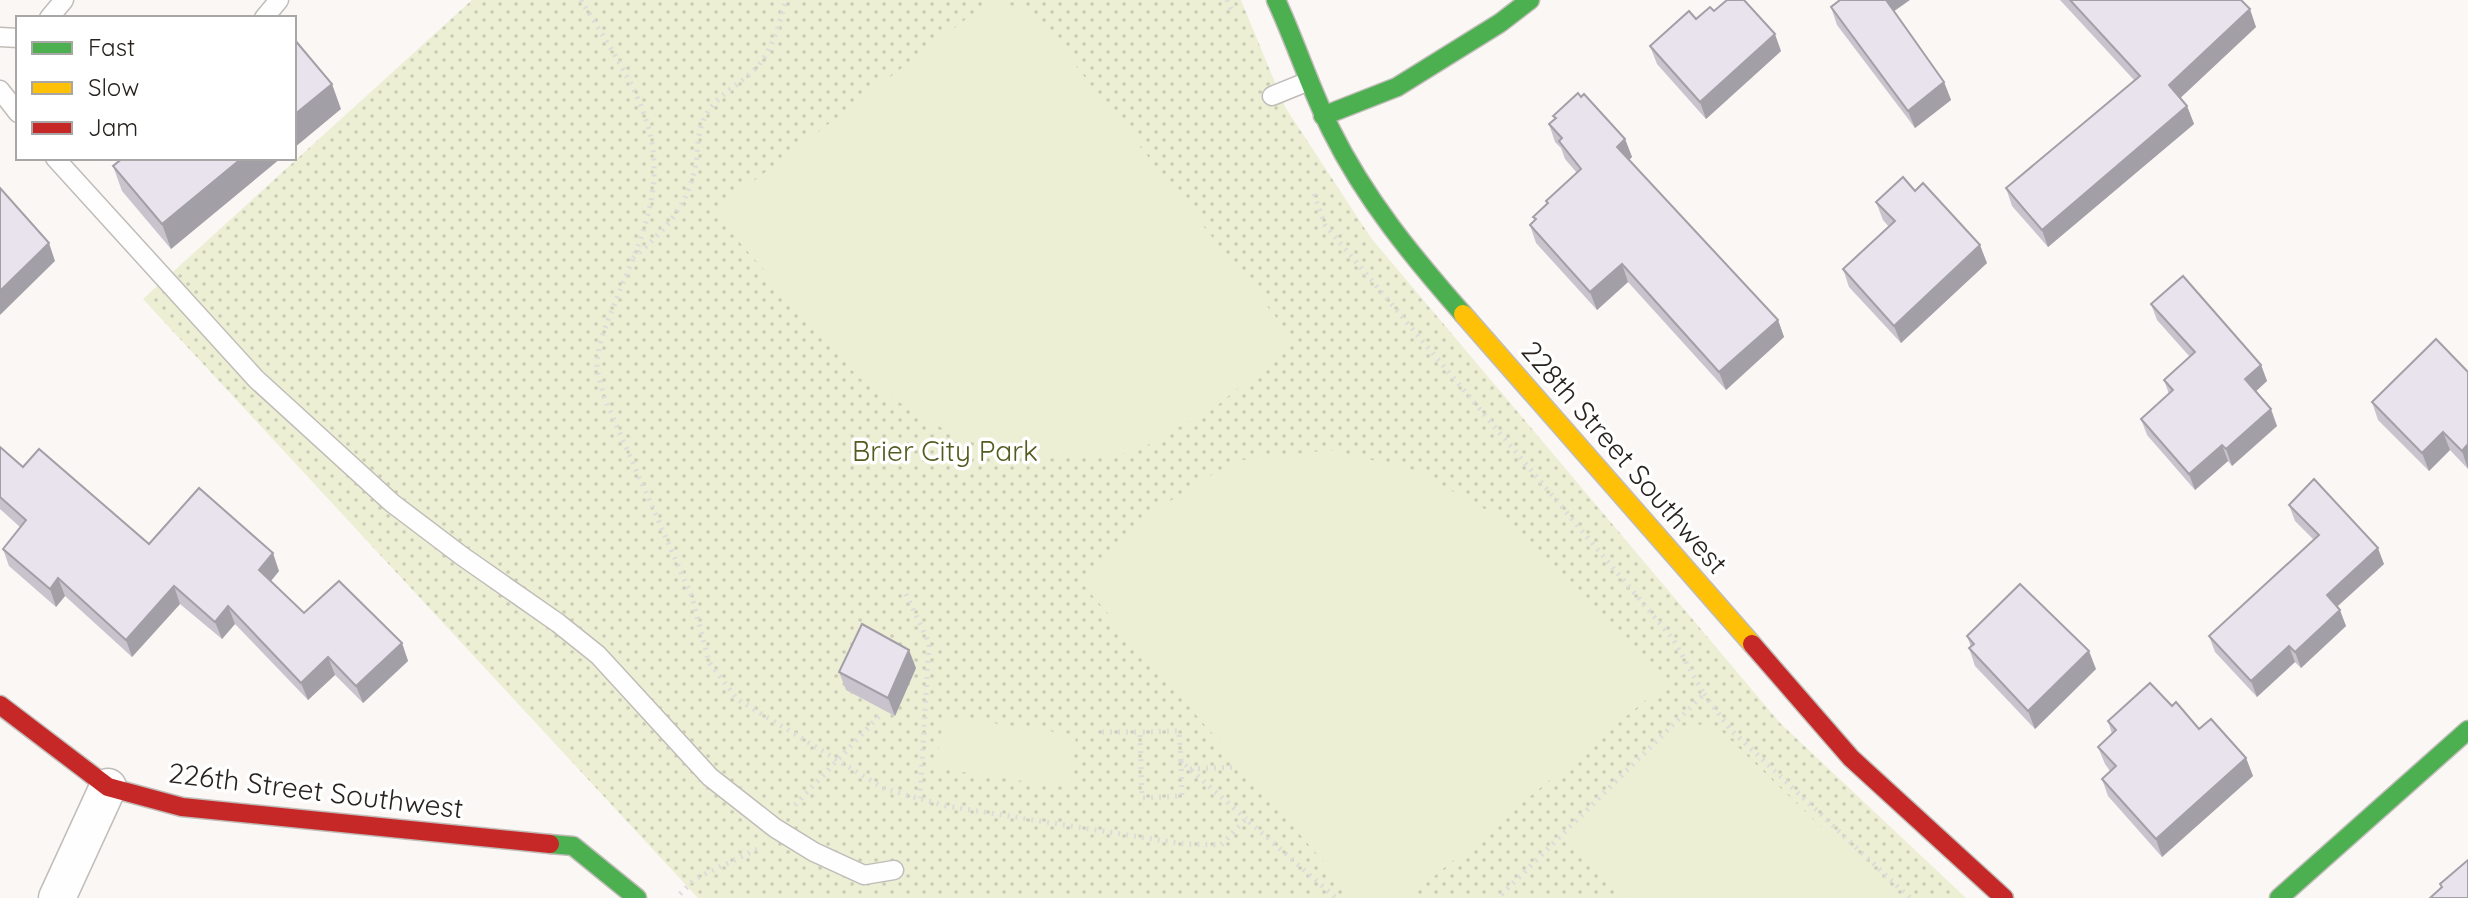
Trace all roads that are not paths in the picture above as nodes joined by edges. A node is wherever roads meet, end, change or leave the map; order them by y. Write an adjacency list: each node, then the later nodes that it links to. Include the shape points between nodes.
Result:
1 (64, 0): 5 (lane)
2 (279, 0): 6 (lane)
3 (1276, 0): 7 (street, 228th Street Southwest)
4 (1530, 0): 11 (street, via 1397,87)
5 (51, 16)
6 (266, 16)
7 (1309, 81): 9 (lane); 11 (street, 228th Street Southwest)
8 (0, 90): 10 (lane)
9 (1272, 96)
10 (16, 110)
11 (1323, 116): 19 (street, 228th Street Southwest, via 1372,201 1417,262 1851,758)
12 (57, 160): 16 (lane, via 256,379 392,503 598,655 710,777 814,852 864,875)
13 (0, 705): 15 (street, 226th Street Southwest)
14 (2468, 730): 20 (street)
15 (108, 787): 17 (street); 18 (street, 226th Street Southwest, via 182,807 573,846)
16 (894, 870)
17 (57, 898)
18 (637, 898)
19 (2004, 898)
20 (2279, 898)

